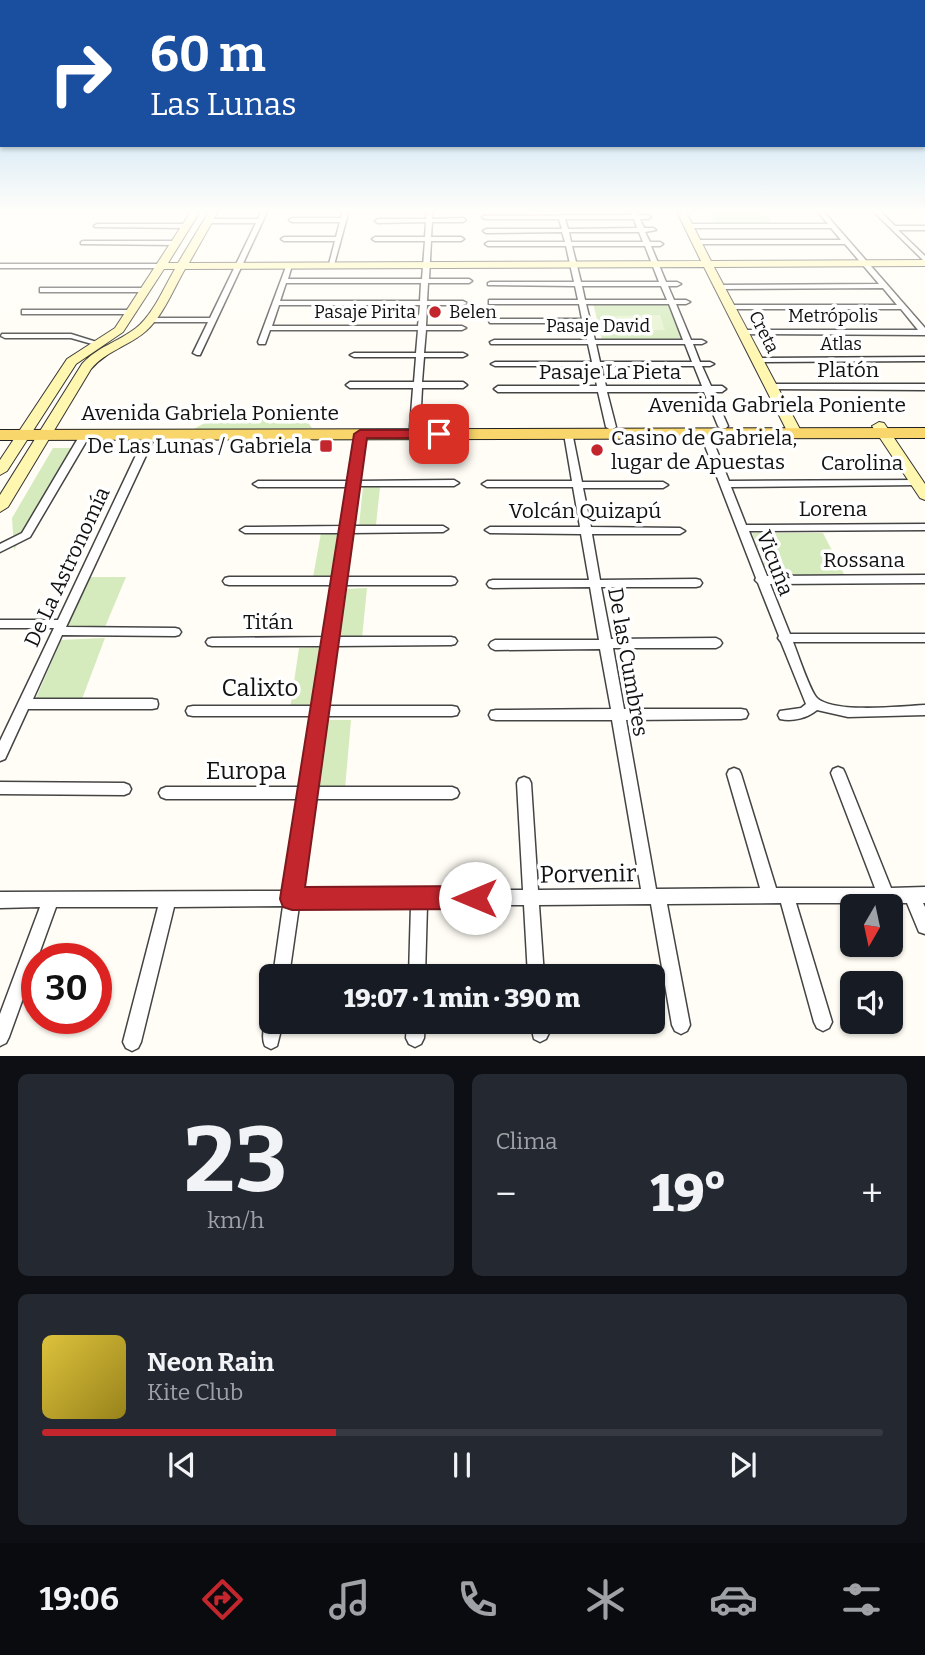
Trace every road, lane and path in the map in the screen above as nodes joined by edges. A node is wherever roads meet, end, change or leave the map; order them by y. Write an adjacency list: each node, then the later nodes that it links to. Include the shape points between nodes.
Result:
1 (165, 259): 21 (street)
2 (185, 259): 17 (street)
3 (242, 259): 18 (street)
4 (333, 259): 14 (street)
5 (426, 259): 15 (street)
6 (572, 259): 16 (street)
7 (653, 259): 11 (street)
8 (705, 259): 12 (street, Creta)
9 (862, 259): 13 (street)
10 (925, 262): 13 (street)
11 (655, 263): 12 (street); 16 (street); 27 (street)
12 (707, 263): 13 (street); 30 (street, Creta)
13 (865, 263): 29 (street)
14 (332, 264): 15 (street); 19 (street)
15 (426, 264): 16 (street); 23 (street)
16 (573, 264): 26 (street)
17 (181, 265): 18 (street); 21 (street); 33 (street)
18 (239, 265): 19 (street); 46 (street)
19 (289, 265): 22 (street)
20 (0, 266): 21 (street)
21 (161, 266): 32 (street)
22 (283, 281): 23 (street); 38 (street)
23 (425, 281): 24 (street); 39 (street)
24 (469, 281)
25 (490, 284): 26 (street)
26 (578, 284): 27 (street); 35 (street)
27 (663, 284): 28 (street); 36 (street)
28 (677, 284)
29 (885, 286): 30 (street); 42 (street)
30 (719, 287): 41 (street, Creta)
31 (43, 290): 32 (street)
32 (143, 293): 33 (street); 44 (street)
33 (164, 296): 45 (street)
34 (492, 302): 35 (street)
35 (582, 302): 36 (street); 48 (street)
36 (671, 302): 37 (street); 58 (street)
37 (686, 302)
38 (275, 303): 39 (street); 49 (street)
39 (424, 303): 40 (street); 50 (street)
40 (463, 303)
41 (730, 307): 42 (street); 52 (street, Creta)
42 (903, 307): 53 (street)
43 (25, 312): 44 (street)
44 (131, 312): 60 (street, via 119,330)
45 (150, 320): 46 (street); 88 (street, via 89,363)
46 (213, 320): 61 (street)
47 (493, 321): 48 (street)
48 (587, 321): 57 (street)
49 (267, 328): 50 (street, Pasaje Pirita); 55 (street)
50 (422, 328): 51 (street, Pasaje Pirita); 63 (street)
51 (463, 328)
52 (743, 332): 53 (street, Metrópolis); 66 (street, Creta)
53 (925, 333)
54 (5, 336): 60 (street, via 68,335)
55 (262, 342)
56 (494, 342): 57 (street, Pasaje David)
57 (592, 342): 58 (street, Pasaje David); 67 (street)
58 (688, 342): 59 (street, Pasaje David); 68 (street)
59 (702, 342)
60 (99, 344): 87 (street, via 71,362)
61 (198, 353)
62 (355, 355): 63 (street)
63 (420, 355): 64 (street); 72 (street)
64 (463, 355)
65 (925, 359): 66 (street, Atlas)
66 (757, 360): 74 (street, Creta)
67 (597, 364): 68 (street); 70 (street); 77 (street)
68 (697, 364): 69 (street); 78 (street)
69 (710, 364)
70 (495, 365)
71 (350, 385): 72 (street)
72 (418, 385): 73 (street); 83 (street)
73 (463, 385)
74 (771, 387): 75 (street, Platón); 85 (street, Creta)
75 (925, 387)
76 (498, 389): 77 (street, Pasaje La Pieta)
77 (602, 389): 78 (street, Pasaje La Pieta); 80 (street)
78 (707, 389): 79 (street, Pasaje La Pieta); 81 (street)
79 (722, 389)
80 (611, 426): 81 (main road, Avenida Gabriela Poniente); 83 (main road, Avenida Gabriela Poniente)
81 (723, 426): 85 (main road, Avenida Gabriela Poniente)
82 (925, 426): 86 (main road, Avenida Gabriela Poniente)
83 (415, 427): 88 (main road, Avenida Gabriela Poniente)
84 (0, 428): 87 (main road, Avenida Gabriela Poniente)
85 (793, 430): 86 (main road, Avenida Gabriela Poniente); 89 (main road, Avenida Gabriela Poniente)
86 (881, 430): 90 (main road, Avenida Gabriela Poniente); 104 (street)
87 (27, 431): 88 (main road, Avenida Gabriela Poniente); 93 (main road, Avenida Gabriela Poniente); 96 (street)
88 (46, 431): 94 (main road, Avenida Gabriela Poniente); 105 (street)
89 (705, 433): 92 (main road, Avenida Gabriela Poniente); 101 (street, Vicuña)
90 (925, 433)
91 (360, 434): 92 (main road, Avenida Gabriela Poniente); 95 (main road, Avenida Gabriela Poniente); 99 (street)
92 (569, 434): 102 (street, De las Cumbres)
93 (0, 435)
94 (85, 435): 95 (main road, Avenida Gabriela Poniente); 114 (street, via 26,535)
95 (151, 435): 124 (street, De La Astronomía)
96 (0, 471)
97 (453, 483): 99 (street)
98 (258, 484): 99 (street)
99 (353, 484): 110 (street)
100 (487, 484): 102 (street)
101 (724, 484): 104 (street, Carolina); 107 (street, Vicuña)
102 (578, 485): 103 (street); 112 (street, De las Cumbres)
103 (663, 485)
104 (921, 488)
105 (0, 507)
106 (925, 527): 107 (street, Lorena)
107 (741, 528): 116 (street, Vicuña)
108 (443, 529): 110 (street)
109 (245, 530): 110 (street)
110 (346, 530): 118 (street)
111 (490, 530): 112 (street, Volcán Quizapú)
112 (586, 531): 113 (street, Volcán Quizapú); 120 (street, De las Cumbres)
113 (680, 531)
114 (0, 548)
115 (925, 579): 116 (street, Rossana)
116 (761, 580): 126 (street, Vicuña)
117 (229, 581): 118 (street)
118 (339, 581): 119 (street); 130 (street)
119 (451, 581)
120 (595, 583): 121 (street); 122 (street); 132 (street, De las Cumbres)
121 (696, 583)
122 (493, 584)
123 (0, 624): 124 (street)
124 (60, 628): 125 (street); 134 (street, De La Astronomía)
125 (176, 632)
126 (784, 638): 127 (street); 136 (street, Vicuña, via 806,695)
127 (925, 638)
128 (451, 641): 130 (street, Titán)
129 (212, 642): 130 (street, Titán)
130 (330, 642): 140 (street)
131 (716, 643): 132 (street)
132 (606, 644): 133 (street); 141 (street, De las Cumbres)
133 (495, 646)
134 (24, 704): 135 (street); 145 (street, De La Astronomía)
135 (152, 704)
136 (815, 704): 138 (street, via 838,711); 144 (street, via 804,713)
137 (452, 710): 140 (street, Calixto)
138 (925, 710)
139 (193, 711): 140 (street, Calixto)
140 (320, 711): 152 (street)
141 (618, 714): 142 (street); 143 (street); 158 (street, De las Cumbres)
142 (741, 714)
143 (496, 715)
144 (785, 715)
145 (0, 755)
146 (838, 773): 154 (street)
147 (734, 774): 157 (street)
148 (524, 783): 160 (street)
149 (0, 788): 150 (street)
150 (124, 789)
151 (166, 793): 152 (street, Europa)
152 (308, 793): 153 (street, Europa); 162 (street)
153 (452, 793)
154 (886, 894)
155 (840, 895): 157 (street, Porvenir)
156 (918, 895): 165 (street)
157 (778, 896): 158 (street, Porvenir); 169 (street)
158 (654, 897): 160 (street, Porvenir); 170 (street, De las Cumbres)
159 (419, 898): 160 (street, Porvenir); 162 (street, Porvenir); 167 (street)
160 (531, 898): 168 (street)
161 (168, 899): 162 (street, Porvenir); 164 (street, Porvenir); 172 (street)
162 (292, 899): 166 (street)
163 (0, 900): 164 (street, Porvenir)
164 (51, 900): 171 (street)
165 (925, 926)
166 (283, 964)
167 (417, 964)
168 (535, 964)
169 (823, 1022)
170 (681, 1025)
171 (0, 1037)
172 (132, 1042)

